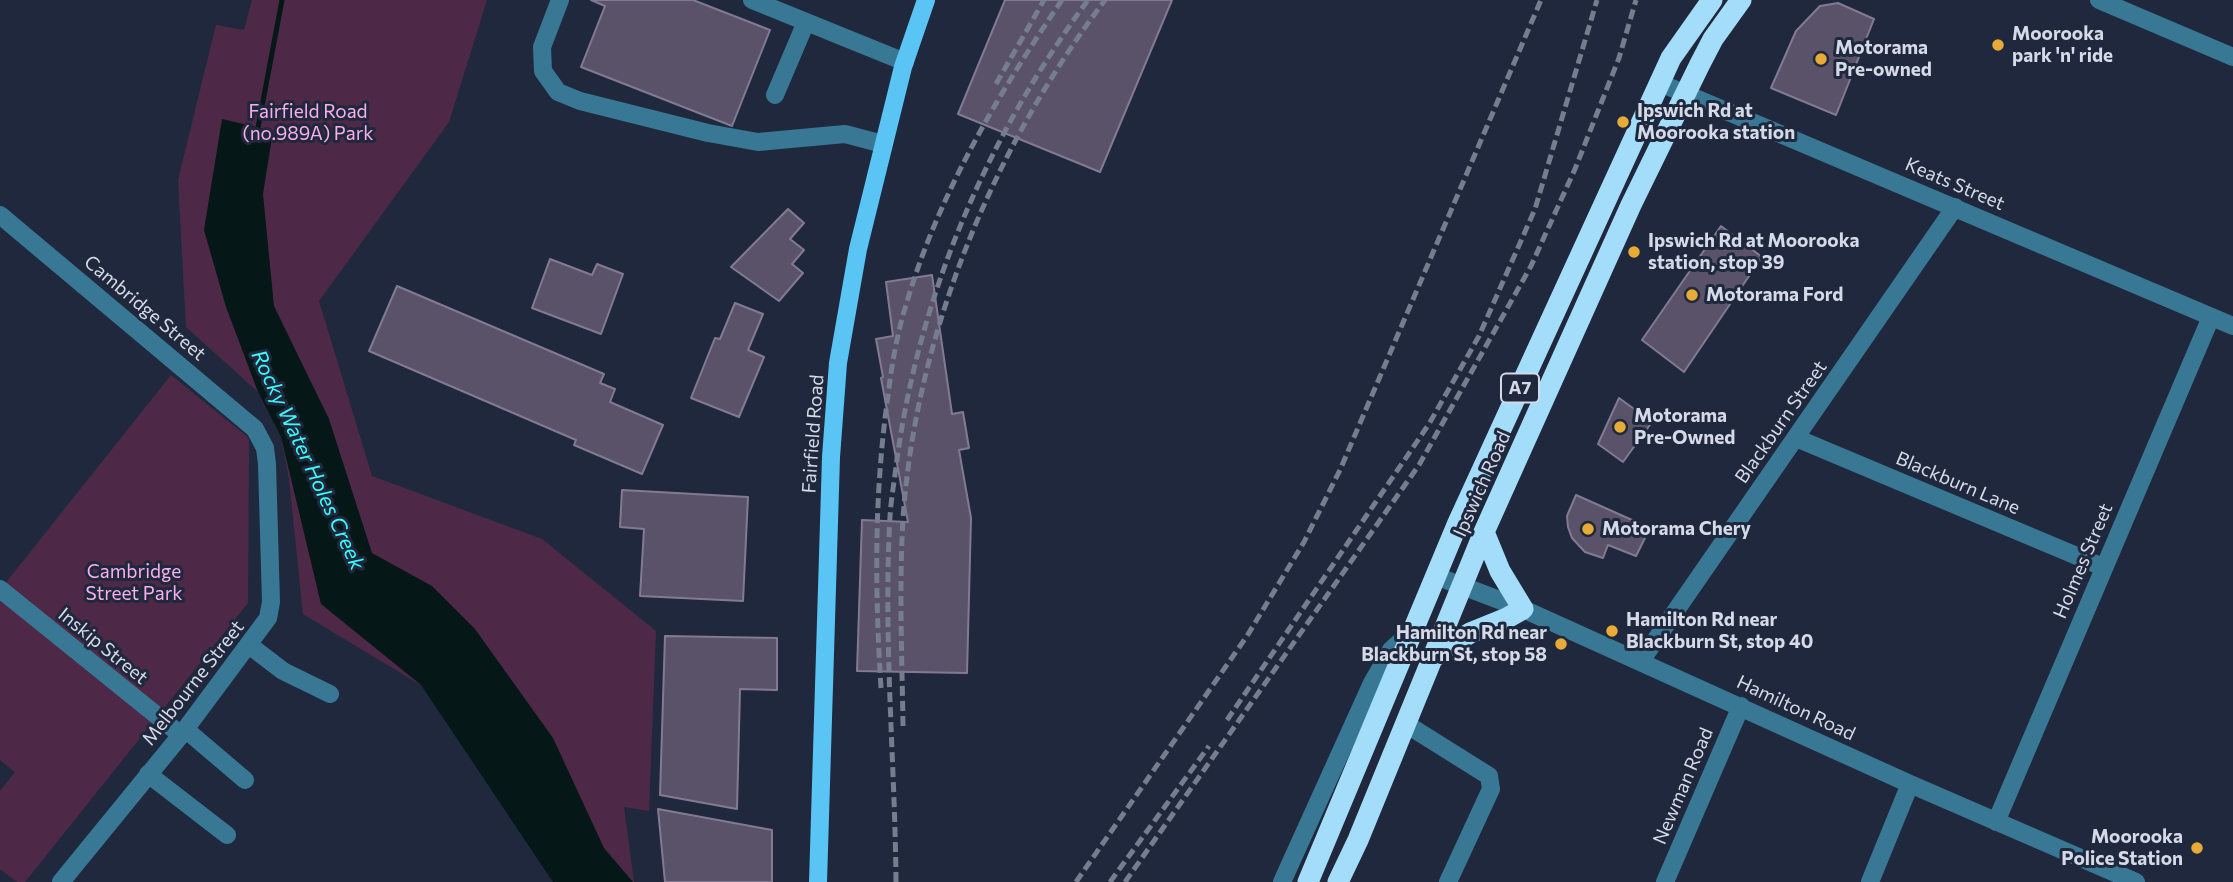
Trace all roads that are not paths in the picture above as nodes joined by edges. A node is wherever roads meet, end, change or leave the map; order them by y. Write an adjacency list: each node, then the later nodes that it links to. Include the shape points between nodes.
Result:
1 (560, 0): 13 (street, via 542,47 543,71 558,92 758,142 845,134)
2 (752, 0): 7 (street)
3 (926, 0): 9 (main road, Fairfield Road)
4 (1712, 0): 10 (highway, Ipswich Road / A7, via 1671,58)
5 (1741, 0): 11 (highway, Ipswich Road / A7, via 1713,39)
6 (2099, 0): 8 (street)
7 (806, 22): 9 (street); 12 (street)
8 (2233, 57)
9 (905, 62): 13 (main road, Fairfield Road)
10 (1660, 82): 11 (street, Keats Street); 22 (highway, Ipswich Road / A7)
11 (1686, 93): 14 (street, Keats Street); 20 (highway, Ipswich Road / A7)
12 (775, 94)
13 (883, 144): 41 (main road, Fairfield Road, via 838,363)
14 (1955, 207): 16 (street, Keats Street); 19 (street, Blackburn Street)
15 (0, 215): 18 (street, Cambridge Street, via 197,378)
16 (2211, 317): 17 (street, Keats Street); 21 (street, Holmes Street)
17 (2233, 326)
18 (260, 437): 27 (street, Melbourne Street, via 267,464 271,602 268,618)
19 (1796, 438): 21 (street, Blackburn Lane); 29 (street, Blackburn Street)
20 (1484, 532): 23 (highway, Ipswich Road / A7); 25 (highway)
21 (2103, 567): 37 (street, Holmes Street)
22 (1436, 576): 23 (street, Hamilton Road); 26 (highway, Ipswich Road / A7)
23 (1462, 585): 25 (street, Hamilton Road); 28 (highway, Ipswich Road / A7)
24 (0, 589): 33 (street, Inskip Street)
25 (1523, 609): 28 (highway, via 1470,633); 29 (street, Hamilton Road)
26 (1413, 630): 42 (street, Ipswich Road, via 1391,650 1372,683); 43 (highway, Ipswich Road / A7)
27 (249, 645): 30 (street, via 283,671); 33 (street, Melbourne Street)
28 (1434, 657): 32 (highway, Ipswich Road / A7)
29 (1641, 661): 31 (street, Hamilton Road)
30 (330, 694)
31 (1741, 706): 36 (street, Hamilton Road); 46 (street, Newman Road)
32 (1406, 724): 44 (highway, Ipswich Road / A7); 45 (street, via 1489,776 1491,789)
33 (183, 732): 34 (street, Melbourne Street); 35 (street, Inskip Street)
34 (148, 774): 38 (street); 40 (street, Melbourne Street)
35 (245, 780)
36 (1910, 784): 37 (street, Hamilton Road); 47 (street)
37 (1996, 822): 39 (street, Hamilton Road)
38 (227, 835)
39 (2126, 880)
40 (61, 882)
41 (818, 882)
42 (1282, 882)
43 (1308, 882)
44 (1338, 882)
45 (1448, 882)
46 (1664, 882)
47 (1870, 882)

